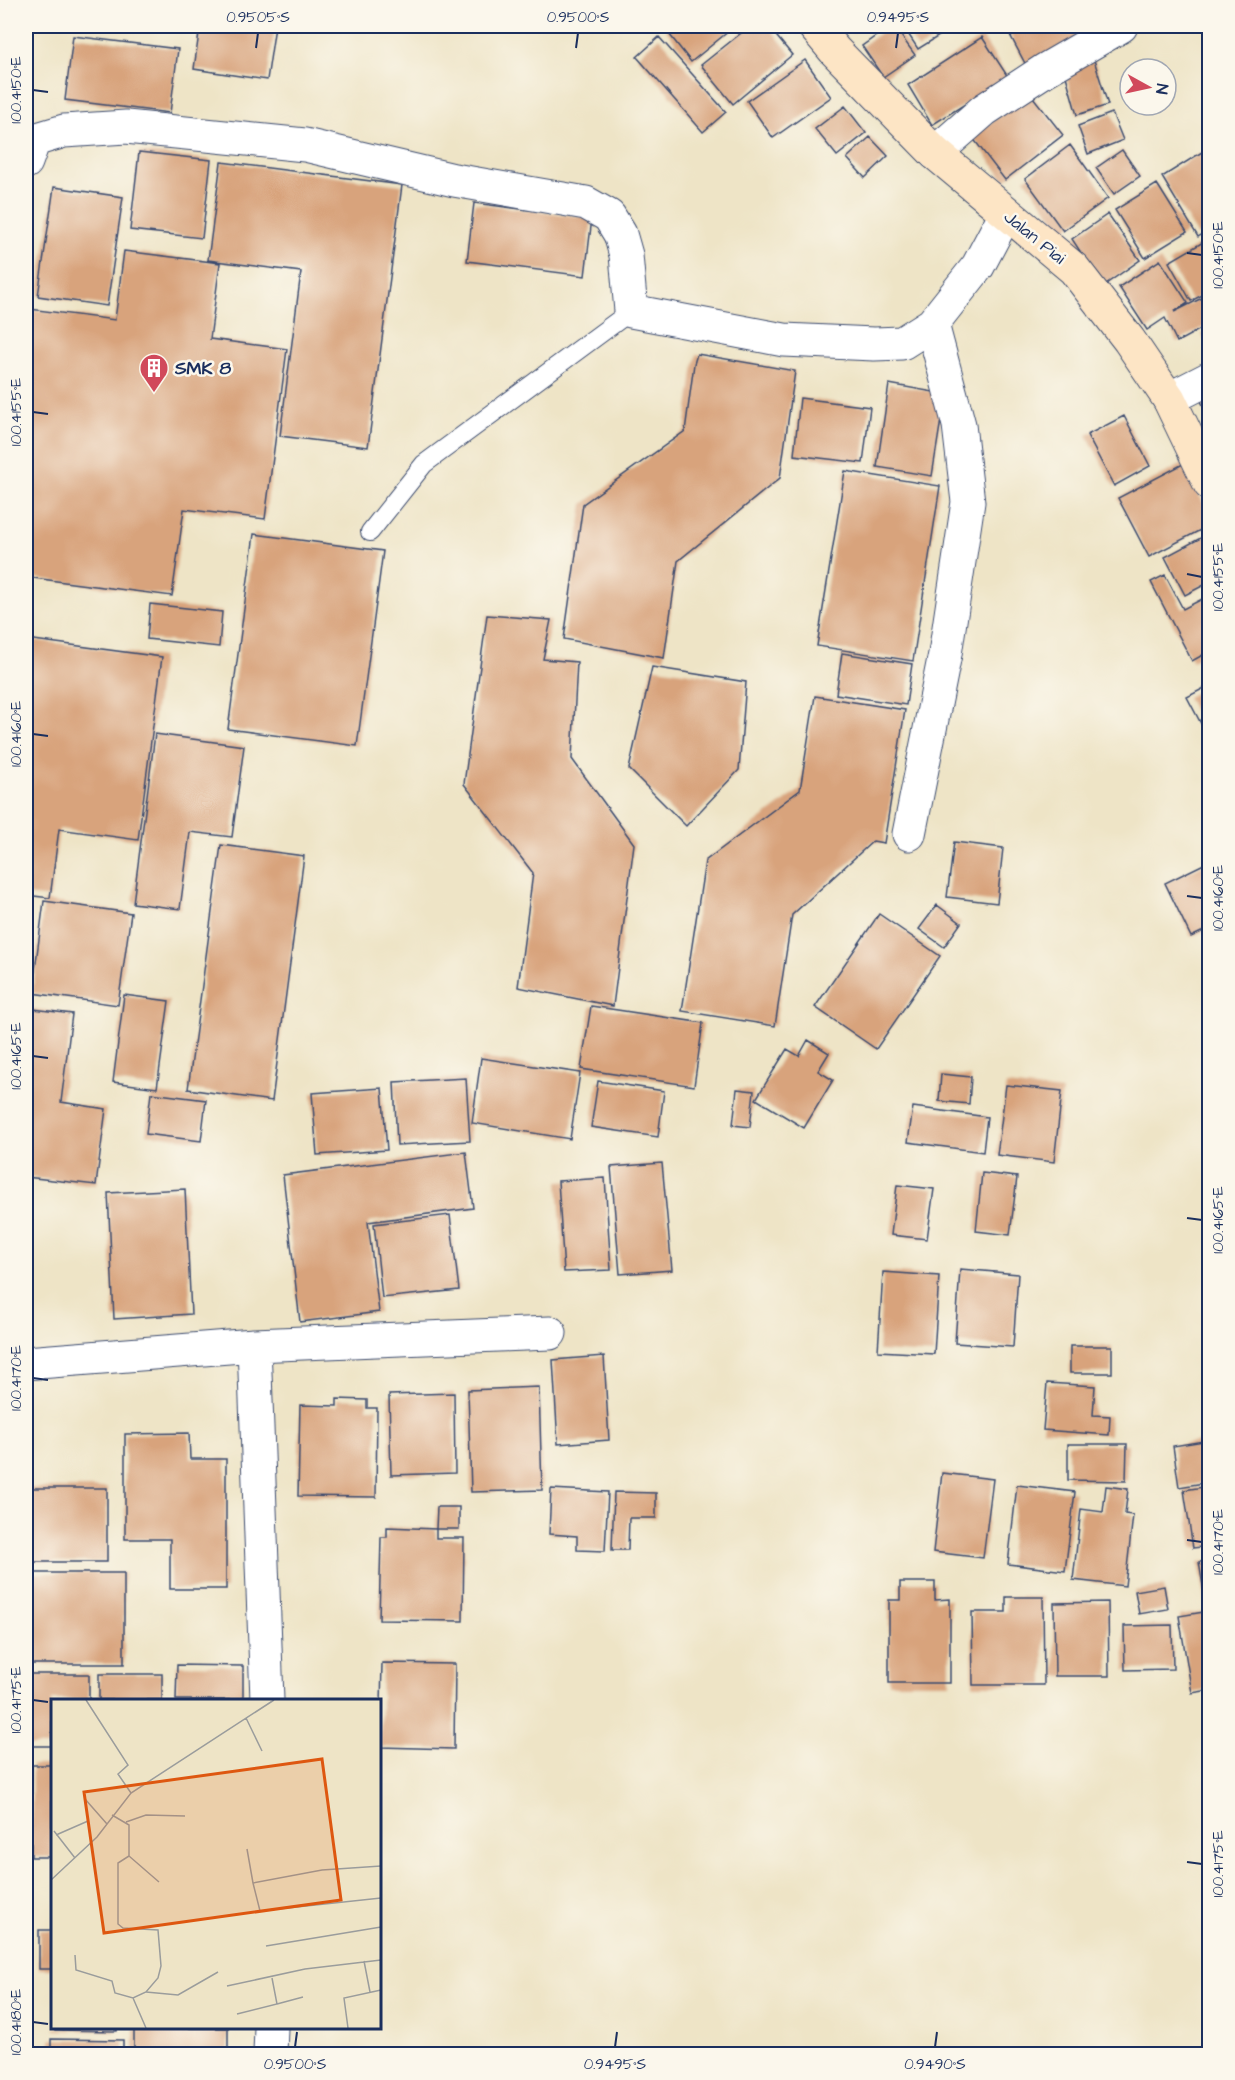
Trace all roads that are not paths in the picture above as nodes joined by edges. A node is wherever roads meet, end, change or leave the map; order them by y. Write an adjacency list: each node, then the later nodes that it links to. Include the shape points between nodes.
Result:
1 (814, 26): 3 (street, Jalan Piai)
2 (1121, 26): 3 (street, via 984,110)
3 (935, 153): 5 (street, Jalan Piai)
4 (26, 162): 6 (street, via 34,140 64,131 126,127 305,145 454,180 586,203 609,216 620,234 626,255)
5 (1006, 213): 7 (street, via 978,266); 9 (street, Jalan Piai, via 1074,269)
6 (630, 311): 7 (street, via 784,340 874,344 902,343); 11 (lane, via 424,464)
7 (932, 324): 12 (street, via 959,425 968,502 945,654)
8 (1209, 378): 9 (street)
9 (1169, 399): 10 (street, Jalan Piai)
10 (1209, 484)
11 (370, 532)
12 (909, 834)
13 (550, 1333): 14 (street)
14 (254, 1345): 15 (street); 16 (street)
15 (26, 1364)
16 (267, 1699)
17 (271, 2029): 18 (street)
18 (270, 2055)

